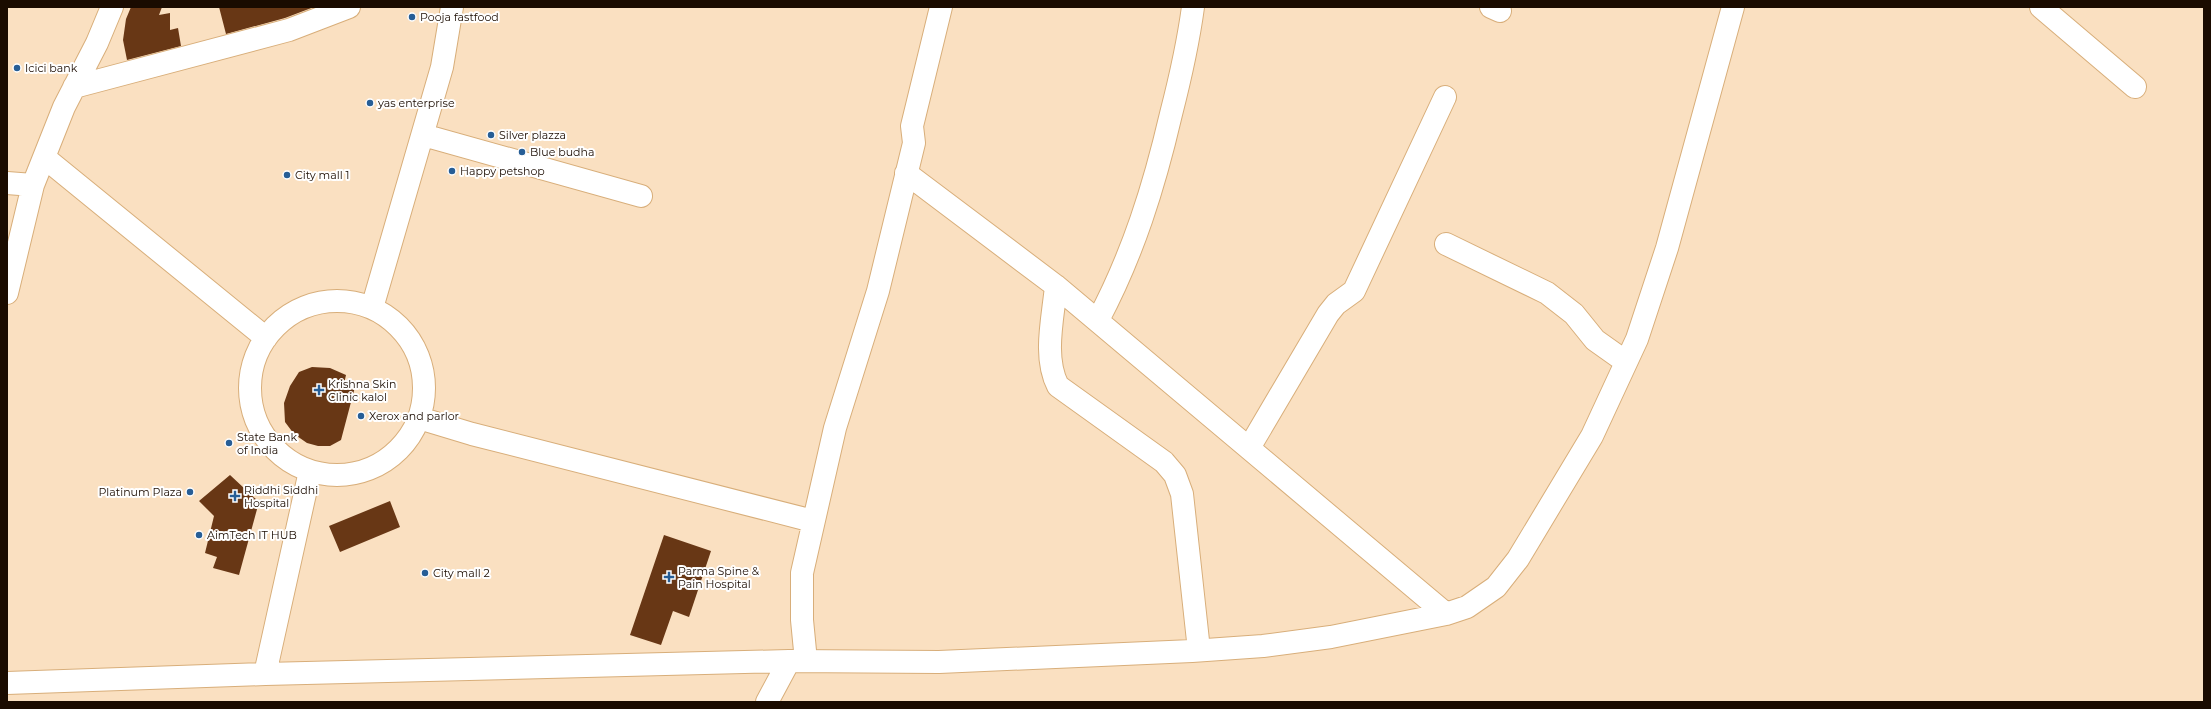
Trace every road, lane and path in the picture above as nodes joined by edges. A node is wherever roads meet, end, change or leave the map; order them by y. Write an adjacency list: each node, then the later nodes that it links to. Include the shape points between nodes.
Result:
1 (112, 7): 9 (street)
2 (349, 7): 9 (street, via 289,30)
3 (452, 7): 12 (street, via 442,67)
4 (941, 7): 13 (street, via 912,126)
5 (953, 7): 13 (street, via 923,130)
6 (1194, 7): 23 (street, via 1188,45 1159,165 1119,281)
7 (1733, 7): 25 (street, via 1667,248)
8 (2042, 7): 10 (street)
9 (74, 87): 14 (street)
10 (2135, 87)
11 (1445, 97): 27 (street, via 1354,291 1336,304 1325,319)
12 (423, 135): 18 (street); 22 (street)
13 (914, 143): 15 (street)
14 (44, 158): 17 (street); 24 (street)
15 (906, 173): 20 (street); 29 (street, via 878,291 834,428)
16 (7, 183): 17 (street)
17 (33, 185): 21 (street)
18 (641, 196)
19 (1446, 244): 25 (street, via 1547,293 1574,314 1595,340)
20 (1056, 286): 23 (street); 31 (street, via 1050,360 1052,374 1058,386 1164,462 1182,494)
21 (7, 293)
22 (372, 308): 24 (street, via 343,301 314,304 287,316); 26 (street, via 390,318 405,333 416,350 423,372 424,388)
23 (1098, 320): 27 (street)
24 (266, 338): 28 (street, via 253,364 250,394 256,423 272,448 296,466)
25 (1626, 362): 30 (street, via 1592,436 1508,573 1482,598 1467,607)
26 (419, 418): 28 (street, via 404,444 382,464 354,475 324,475); 29 (street, via 472,434)
27 (1249, 448): 30 (street)
28 (310, 471): 33 (street)
29 (813, 521): 32 (street, via 802,573 802,620)
30 (1446, 614): 31 (street, via 1331,637 1263,646)
31 (1199, 650): 32 (street, via 939,662)
32 (797, 661): 33 (street); 35 (street)
33 (265, 674): 34 (street)
34 (7, 682)
35 (766, 702)

